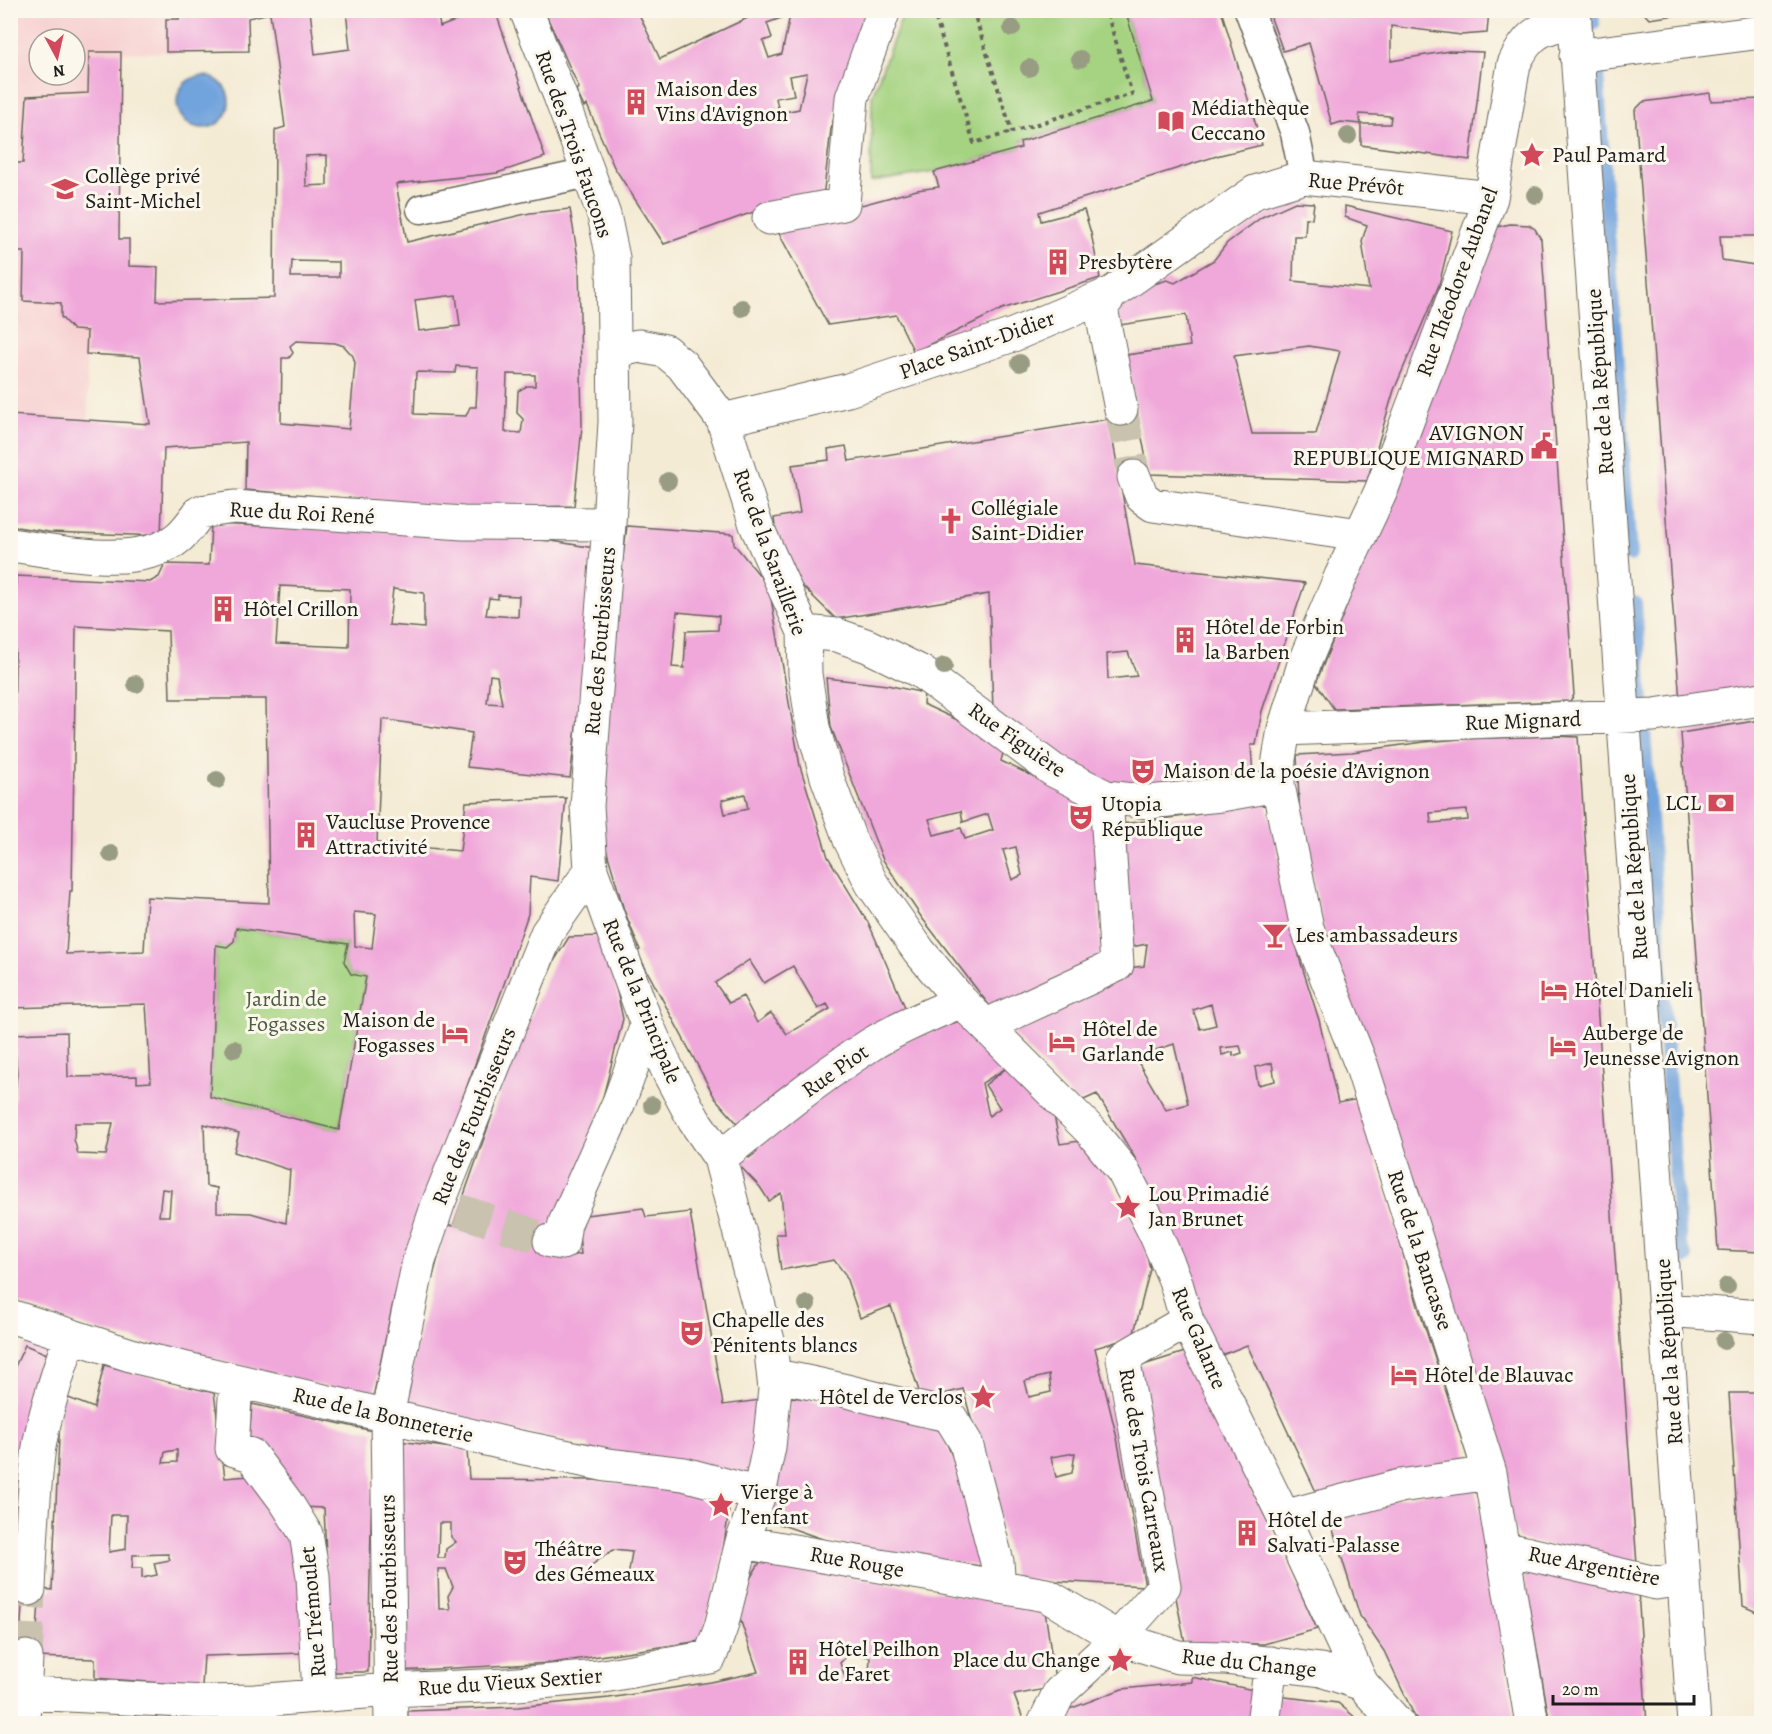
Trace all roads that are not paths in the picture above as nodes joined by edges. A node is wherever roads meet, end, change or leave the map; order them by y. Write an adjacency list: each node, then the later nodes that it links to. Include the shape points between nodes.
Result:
1 (526, 10): 7 (street, Rue des Trois Faucons)
2 (884, 10): 11 (street, via 852,98 843,204)
3 (1249, 10): 8 (lane, via 1295,133)
4 (1574, 15): 6 (street, Rue de la République); 9 (street, Rue Théodore Aubanel, via 1544,28 1523,44 1514,64)
5 (1761, 32): 6 (street)
6 (1576, 56): 22 (street, Rue de la République)
7 (588, 173): 10 (lane); 13 (street, Rue des Trois Faucons, via 604,215 613,258)
8 (1304, 177): 9 (street, Rue Prévôt); 12 (street, Rue Prévôt, via 1255,192)
9 (1491, 198): 18 (street, Rue Théodore Aubanel)
10 (421, 209)
11 (769, 218)
12 (1112, 294): 14 (street, via 1101,308); 15 (street, Place Saint-Didier, via 1013,335 859,387)
13 (615, 351): 15 (street, Rue de la Saraillerie, via 639,346 665,351 681,365); 17 (street)
14 (1121, 409)
15 (723, 420): 20 (street, Rue de la Saraillerie, via 756,525)
16 (1134, 477): 18 (street, via 1142,497 1153,505)
17 (609, 524): 19 (street, Rue du Roi René, via 463,523 234,507 200,512 178,538 147,554 98,557); 26 (street, Rue des Fourbisseurs, via 587,806)
18 (1360, 535): 23 (street, Rue Théodore Aubanel, via 1305,661)
19 (10, 544)
20 (804, 632): 25 (street, Rue Figuière, via 837,635 921,672 1053,770); 27 (street, Rue de la Saraillerie, via 813,727 850,840 872,884 919,951)
21 (1761, 699): 22 (street, Rue Mignard)
22 (1624, 717): 23 (street, Rue Mignard); 32 (street, Rue de la République)
23 (1284, 729): 24 (street, Rue Théodore Aubanel)
24 (1278, 785): 25 (street, Rue Figuière, via 1149,802); 40 (street, Rue de la Bancasse, via 1307,928 1362,1067)
25 (1106, 796): 29 (street, via 1117,965)
26 (591, 870): 28 (street, Rue de la Principale); 39 (street, Rue des Fourbisseurs, via 547,933 448,1207 419,1261)
27 (961, 1001): 29 (street, Rue de la Saraillerie); 30 (street, Rue Piot, via 871,1045)
28 (647, 1025): 30 (street, Rue de la Principale, via 694,1120); 31 (street, via 619,1102 565,1223 562,1243)
29 (987, 1025): 35 (street, Rue Galante, via 1091,1131 1124,1171 1156,1235)
30 (720, 1158): 38 (street, Rue de la Principale, via 771,1352)
31 (550, 1240)
32 (1665, 1310): 34 (street); 45 (street, Rue de la République)
33 (10, 1316): 36 (street, Rue de la Bonneterie)
34 (1761, 1317)
35 (1187, 1321): 42 (street, Rue Galante); 48 (street, Rue des Trois Carreaux, via 1123,1358 1164,1586)
36 (70, 1336): 37 (street, Rue de la Bonneterie); 47 (street, via 40,1445)
37 (236, 1381): 39 (street, Rue de la Bonneterie); 53 (street, Rue Trémoulet, via 232,1449 251,1455 306,1534 313,1576)
38 (774, 1382): 41 (street, via 769,1447); 46 (street, via 855,1392 949,1415 966,1443 997,1562)
39 (387, 1416): 41 (street, Rue de la Bonneterie, via 607,1465 684,1474); 52 (street, Rue des Fourbisseurs)
40 (1490, 1473): 42 (street, via 1400,1486); 44 (street, Rue de la Bancasse)
41 (759, 1494): 43 (street)
42 (1284, 1517): 51 (street, Rue Galante)
43 (742, 1542): 46 (street, Rue Rouge); 52 (street, Rue du Vieux Sextier, via 710,1656 598,1677)
44 (1503, 1548): 45 (street, Rue Argentière, via 1656,1583); 59 (street, Rue de la Bancasse)
45 (1684, 1580): 60 (street, Rue de la République)
46 (999, 1587): 48 (street, Rue Rouge, via 1046,1595)
47 (29, 1589)
48 (1118, 1638): 50 (street, Rue du Change, via 1178,1657); 56 (street, via 1059,1693)
49 (26, 1657): 54 (street)
50 (1271, 1663): 51 (street, Rue du Change, via 1321,1670); 57 (street)
51 (1362, 1684): 58 (street, Rue du Change)
52 (390, 1690): 53 (street, Rue du Vieux Sextier); 55 (street, Rue des Fourbisseurs)
53 (319, 1696): 54 (street, Rue du Vieux Sextier, via 204,1702)
54 (19, 1703)
55 (390, 1724)
56 (1044, 1724)
57 (1263, 1724)
58 (1398, 1724)
59 (1532, 1724)
60 (1694, 1724)

